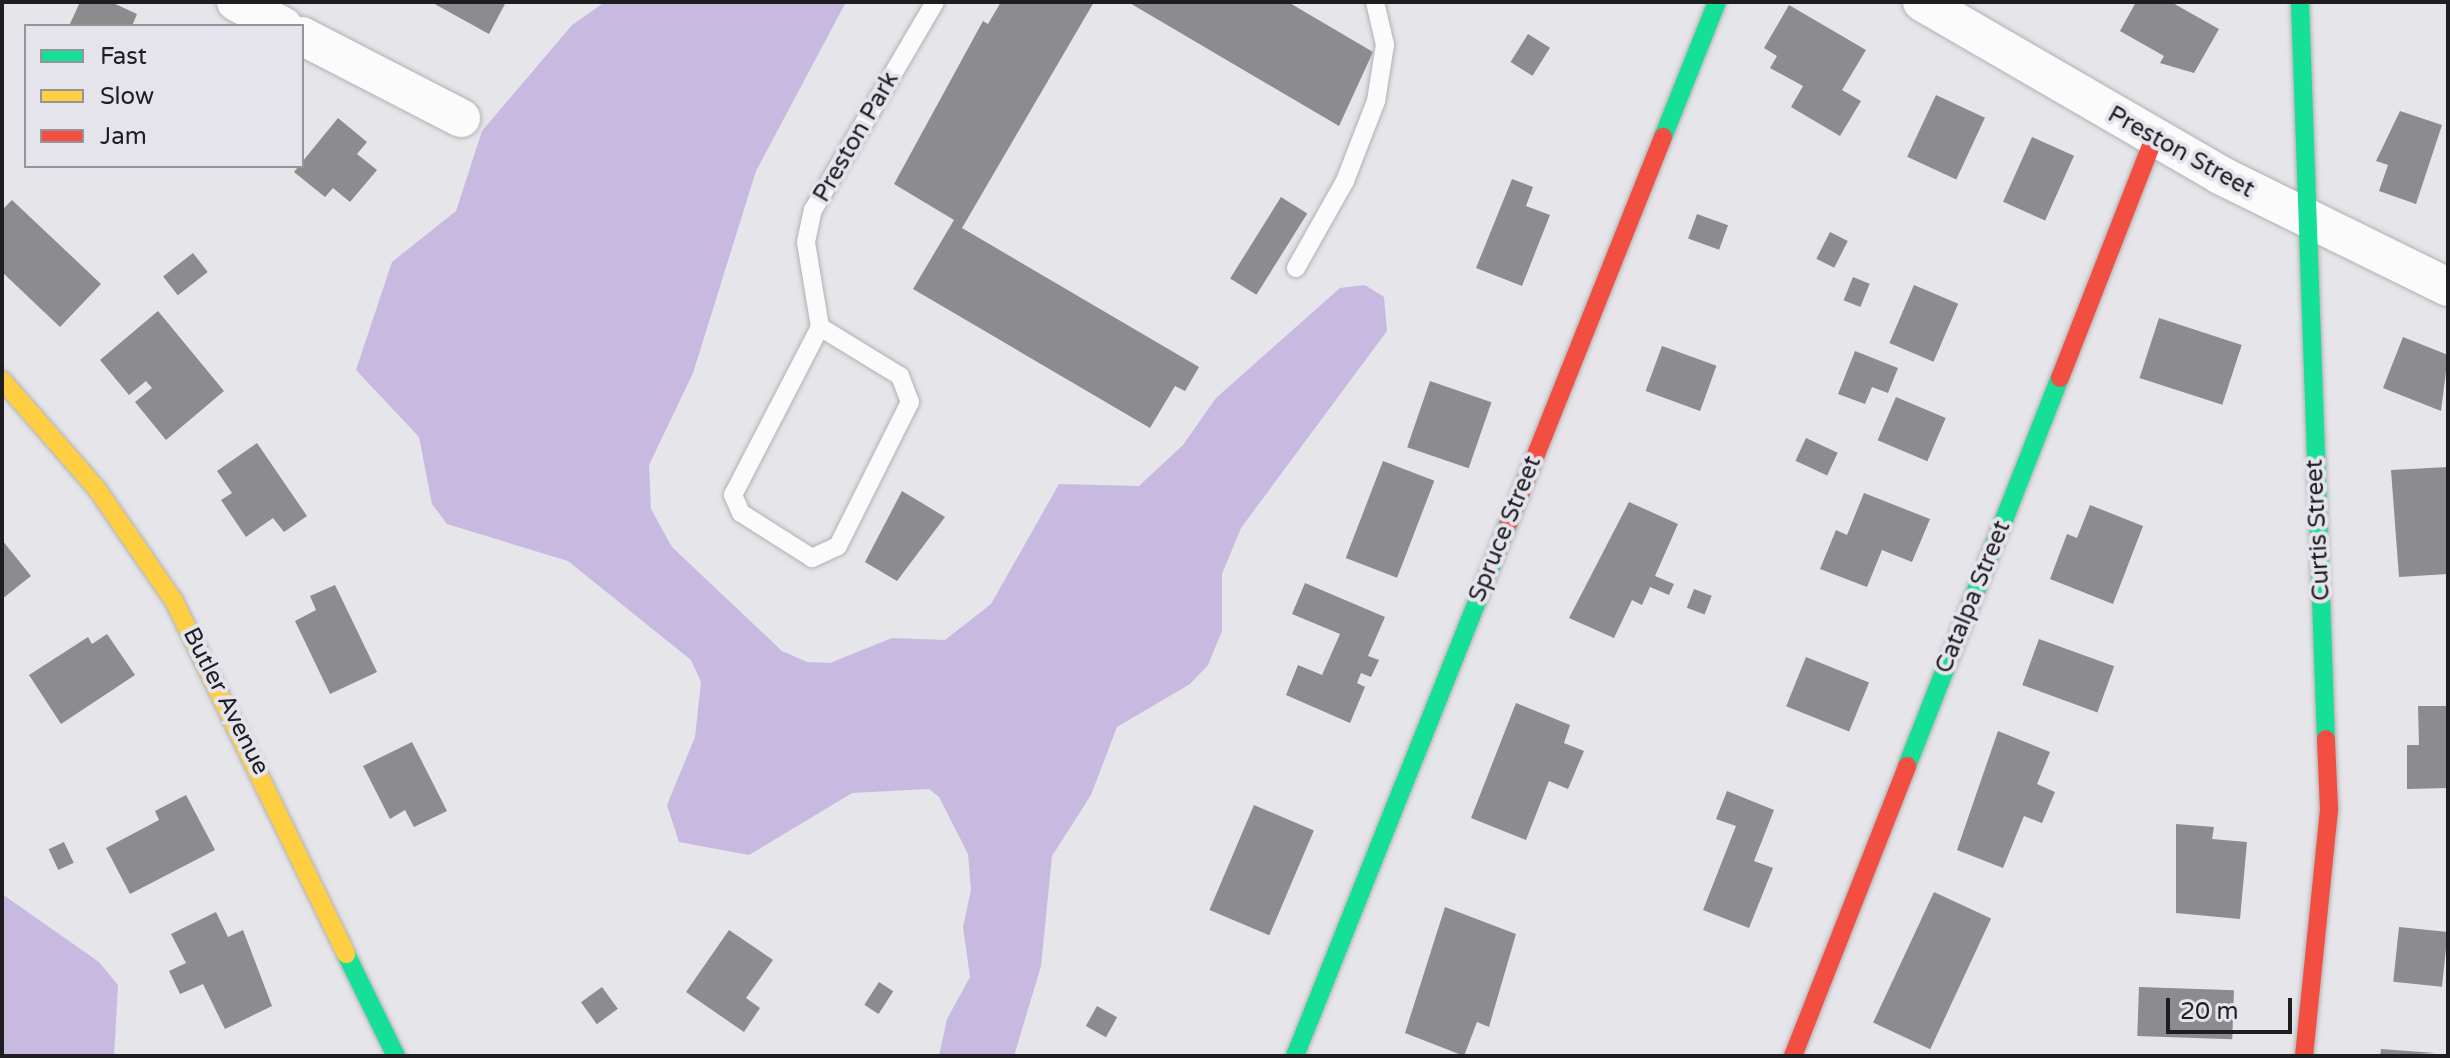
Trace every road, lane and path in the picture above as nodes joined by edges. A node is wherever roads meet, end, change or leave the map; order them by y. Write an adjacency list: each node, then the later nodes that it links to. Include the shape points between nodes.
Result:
1 (236, 2): 7 (street)
2 (935, 2): 14 (lane, Preston Park, via 813,210 806,242)
3 (1375, 2): 12 (lane, via 1385,45 1376,101 1345,181)
4 (1717, 2): 17 (street, Spruce Street)
5 (1922, 2): 10 (street, Preston Street)
6 (2300, 2): 11 (street, Curtis Street)
7 (279, 24)
8 (304, 37): 9 (street)
9 (461, 118)
10 (2154, 138): 11 (street, Preston Street); 18 (street, Catalpa Street)
11 (2304, 219): 13 (street, Preston Street); 19 (street, Curtis Street, via 2329,809)
12 (1296, 268)
13 (2448, 287)
14 (820, 327): 14 (lane, via 733,495 741,513 817,558 838,546 910,402 900,376)
15 (2, 380): 16 (street, Butler Avenue, via 97,489 174,601)
16 (396, 1056)
17 (1295, 1056)
18 (1793, 1056)
19 (2304, 1056)

